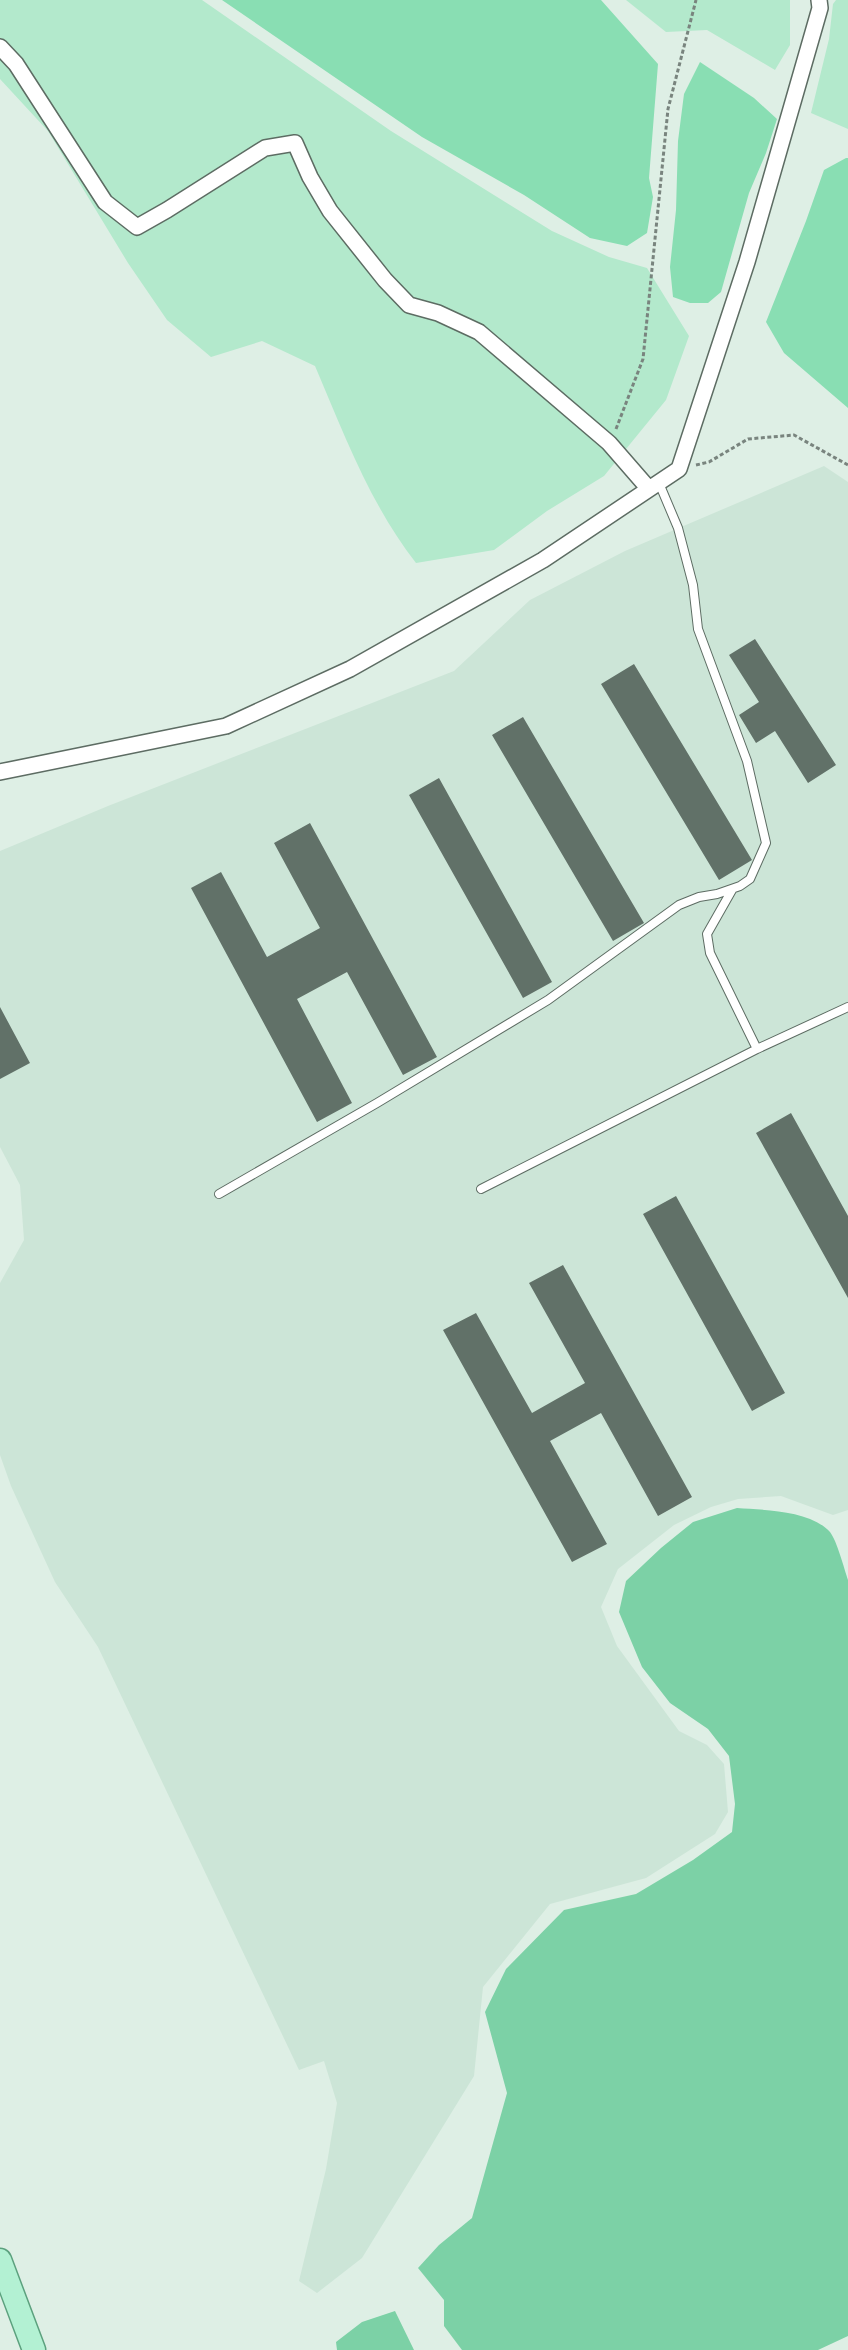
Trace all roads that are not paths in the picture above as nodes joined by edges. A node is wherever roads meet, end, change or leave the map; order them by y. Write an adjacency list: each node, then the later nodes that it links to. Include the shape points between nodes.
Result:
1 (819, 0): 3 (street, via 820,8 747,262 679,469)
2 (0, 47): 3 (street, via 16,64 105,202 137,227 265,148 295,143 330,211 384,280 409,305 438,313 479,332 609,443)
3 (654, 486): 4 (street, via 543,560 350,669 226,726); 5 (lane, via 678,528 693,585 698,629 747,761 766,843 750,878)
4 (0, 772)
5 (732, 890): 7 (lane, via 707,934 710,953); 9 (lane, via 679,905 548,1000)
6 (848, 1007): 7 (lane)
7 (757, 1048): 8 (lane)
8 (481, 1189)
9 (219, 1194)
10 (0, 2260): 11 (main road)
11 (34, 2350)

